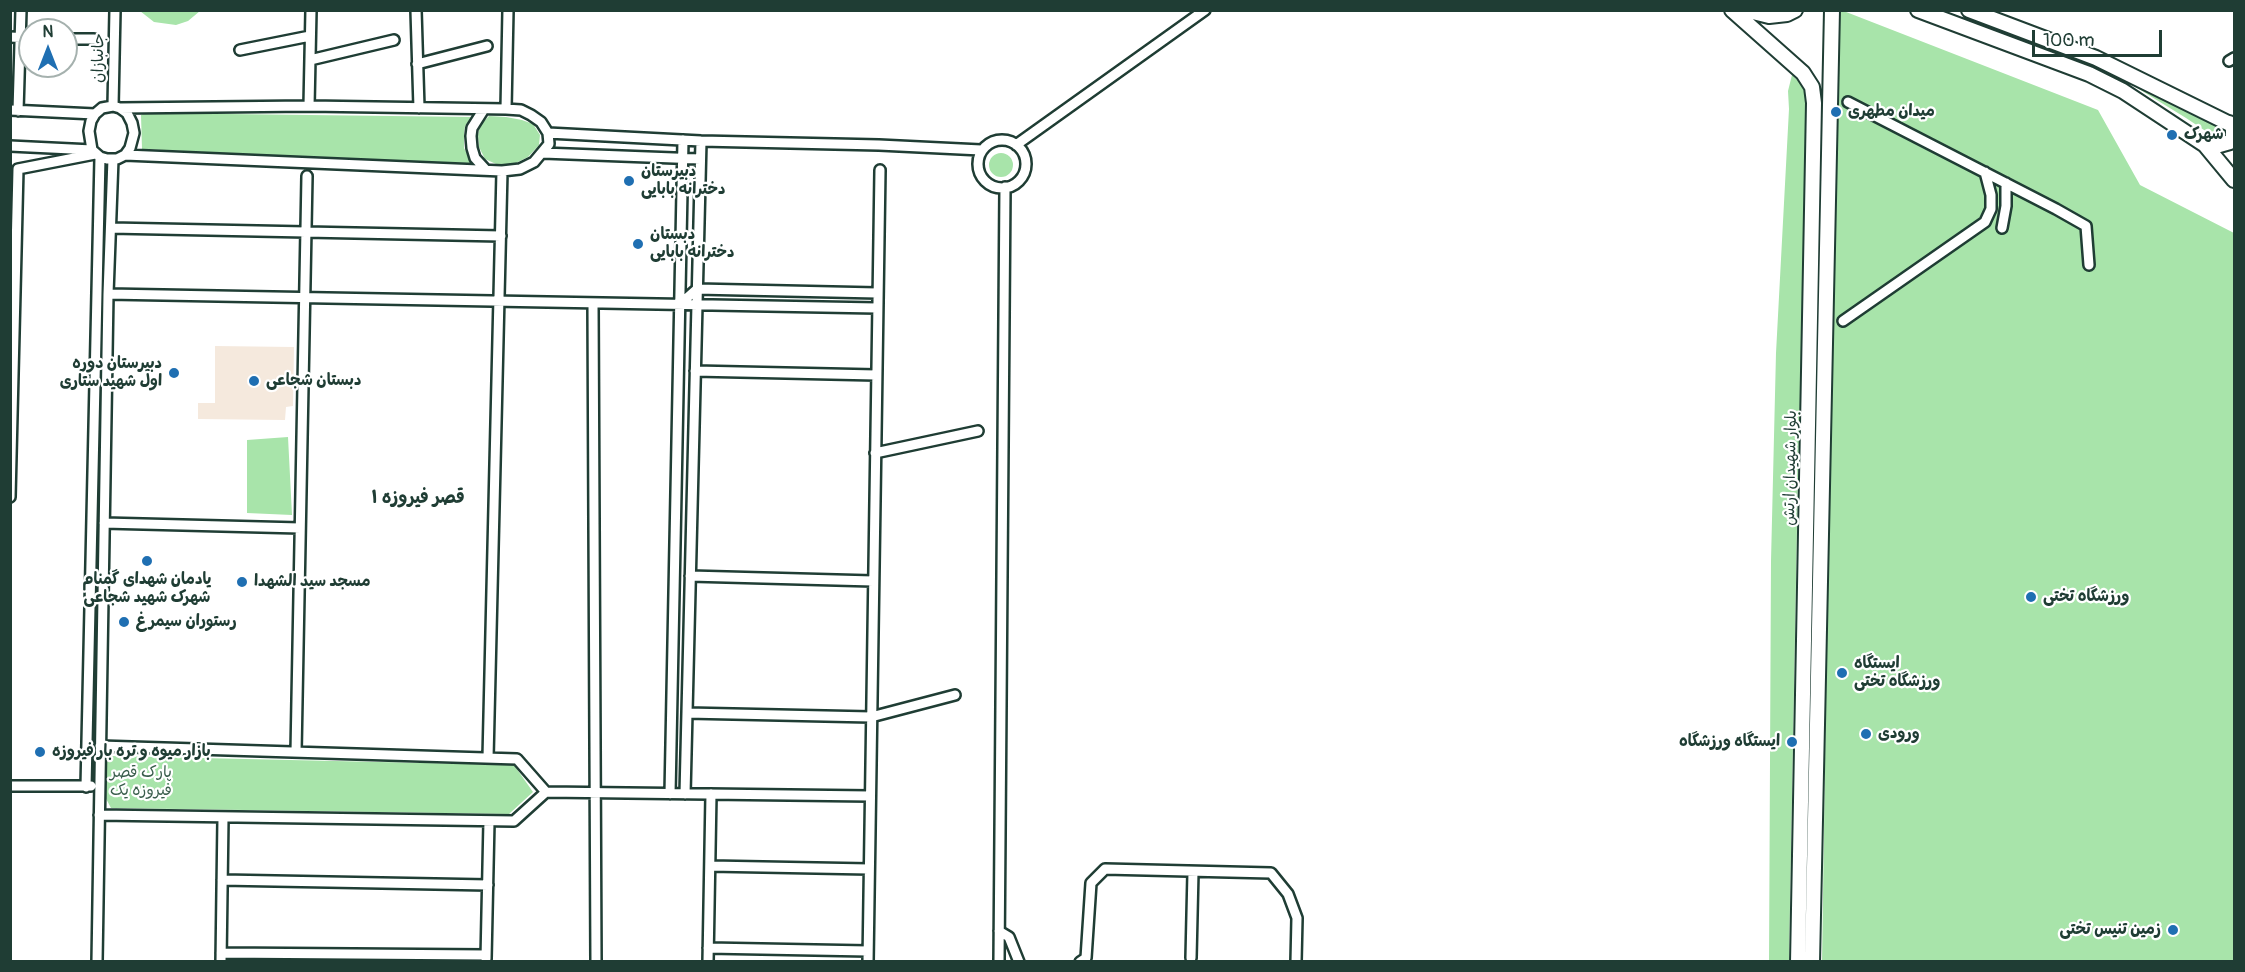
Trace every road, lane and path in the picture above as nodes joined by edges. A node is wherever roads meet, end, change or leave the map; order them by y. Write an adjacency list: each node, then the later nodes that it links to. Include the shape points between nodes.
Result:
1 (115, 10): 23 (street, جانبازان)
2 (310, 10): 12 (street)
3 (416, 10): 20 (street)
4 (508, 10): 26 (street)
5 (1205, 10): 33 (street)
6 (1732, 10): 113 (main road, بلوار شهیدان ارتش, via 1803,73 1812,87 1814,102)
7 (1745, 10): 8 (main road, via 1769,16)
8 (1795, 10)
9 (1832, 10): 114 (main road, بلوار شهیدان ارتش)
10 (1918, 10): 34 (main road, via 2089,74)
11 (1969, 10): 29 (main road, via 2096,58)
12 (310, 36): 17 (street); 18 (street)
13 (78, 39): 14 (street)
14 (94, 39)
15 (394, 40): 18 (street)
16 (487, 46): 20 (street)
17 (240, 50)
18 (310, 60): 22 (street)
19 (18, 62): 27 (street)
20 (417, 64): 24 (street)
21 (1848, 102): 46 (street)
22 (309, 106): 23 (street); 24 (street)
23 (117, 107): 28 (street, via 102,108); 39 (street, via 127,113 134,133)
24 (419, 108): 25 (street)
25 (484, 109): 26 (street); 43 (street, via 471,136 475,158)
26 (506, 109): 30 (street, via 531,115)
27 (14, 110): 28 (street)
28 (95, 114): 38 (street, via 89,131)
29 (2232, 124): 34 (main road, via 2230,142)
30 (548, 133): 31 (street); 37 (street, via 549,144)
31 (683, 140): 32 (street); 40 (street)
32 (701, 141): 36 (street); 42 (street)
33 (1016, 145): 36 (street, via 1001,140); 50 (street, via 1026,166 1019,180)
34 (2205, 145): 48 (main road)
35 (10, 146): 38 (street)
36 (981, 150): 50 (street, via 978,165 983,180)
37 (543, 153): 40 (street); 44 (street, via 520,169)
38 (95, 154): 41 (street); 70 (street, via 18,169); 83 (street)
39 (125, 155): 41 (street); 43 (street)
40 (683, 158): 42 (street); 62 (street)
41 (113, 159): 51 (street)
42 (700, 159): 56 (street)
43 (486, 170): 44 (street)
44 (502, 171): 54 (street)
45 (880, 171): 57 (street)
46 (1985, 172): 49 (street); 65 (street, via 1991,209 1984,222)
47 (306, 176): 53 (street)
48 (2235, 180)
49 (2006, 183): 52 (street); 55 (street, via 2086,226)
50 (1005, 188): 98 (street)
51 (111, 228): 53 (street); 58 (street)
52 (2002, 228)
53 (306, 232): 54 (street); 59 (street)
54 (501, 236): 60 (street)
55 (2089, 265)
56 (697, 289): 57 (street); 62 (street); 63 (street)
57 (877, 293): 64 (street)
58 (108, 294): 59 (street); 71 (street)
59 (304, 297): 60 (street); 72 (street)
60 (499, 301): 61 (street); 80 (street)
61 (593, 303): 62 (street); 85 (street)
62 (680, 304): 63 (street); 86 (street)
63 (697, 304): 64 (street); 66 (street)
64 (877, 308): 67 (street)
65 (1844, 321)
66 (695, 371): 67 (street); 73 (street)
67 (876, 375): 69 (street)
68 (978, 431): 69 (street)
69 (875, 453): 74 (street)
70 (10, 497)
71 (104, 524): 72 (street); 78 (street)
72 (300, 528): 79 (street)
73 (690, 576): 74 (street); 76 (street)
74 (873, 581): 77 (street)
75 (955, 695): 77 (street)
76 (687, 713): 77 (street); 87 (street)
77 (871, 717): 89 (street)
78 (100, 746): 79 (street); 82 (street)
79 (296, 752): 80 (street)
80 (488, 758): 84 (street, via 518,759)
81 (10, 786): 83 (street)
82 (99, 786): 83 (street); 90 (street)
83 (86, 787)
84 (546, 792): 85 (street); 92 (street, via 514,821)
85 (595, 793): 86 (street); 106 (street)
86 (670, 794): 87 (street)
87 (685, 794): 88 (street)
88 (711, 794): 89 (street); 93 (street)
89 (870, 796): 94 (street)
90 (99, 815): 91 (street); 105 (street)
91 (223, 818): 92 (street); 96 (street)
92 (489, 821): 97 (street)
93 (710, 866): 94 (street); 99 (street)
94 (869, 869): 100 (street)
95 (1193, 872): 104 (street); 111 (street, via 1105,869 1091,884 1086,958); 112 (street, via 1271,873 1288,894 1297,918)
96 (222, 880): 97 (street); 101 (street)
97 (488, 885): 103 (street)
98 (999, 931): 109 (street); 110 (street, via 1009,937)
99 (708, 948): 100 (street); 107 (street)
100 (868, 951): 108 (street)
101 (221, 957): 102 (street)
102 (356, 958): 103 (street)
103 (486, 958)
104 (1191, 958)
105 (97, 962)
106 (596, 962)
107 (708, 962)
108 (868, 962)
109 (999, 962)
110 (1019, 962)
111 (1080, 962)
112 (1296, 962)
113 (1798, 962)
114 (1812, 962)

